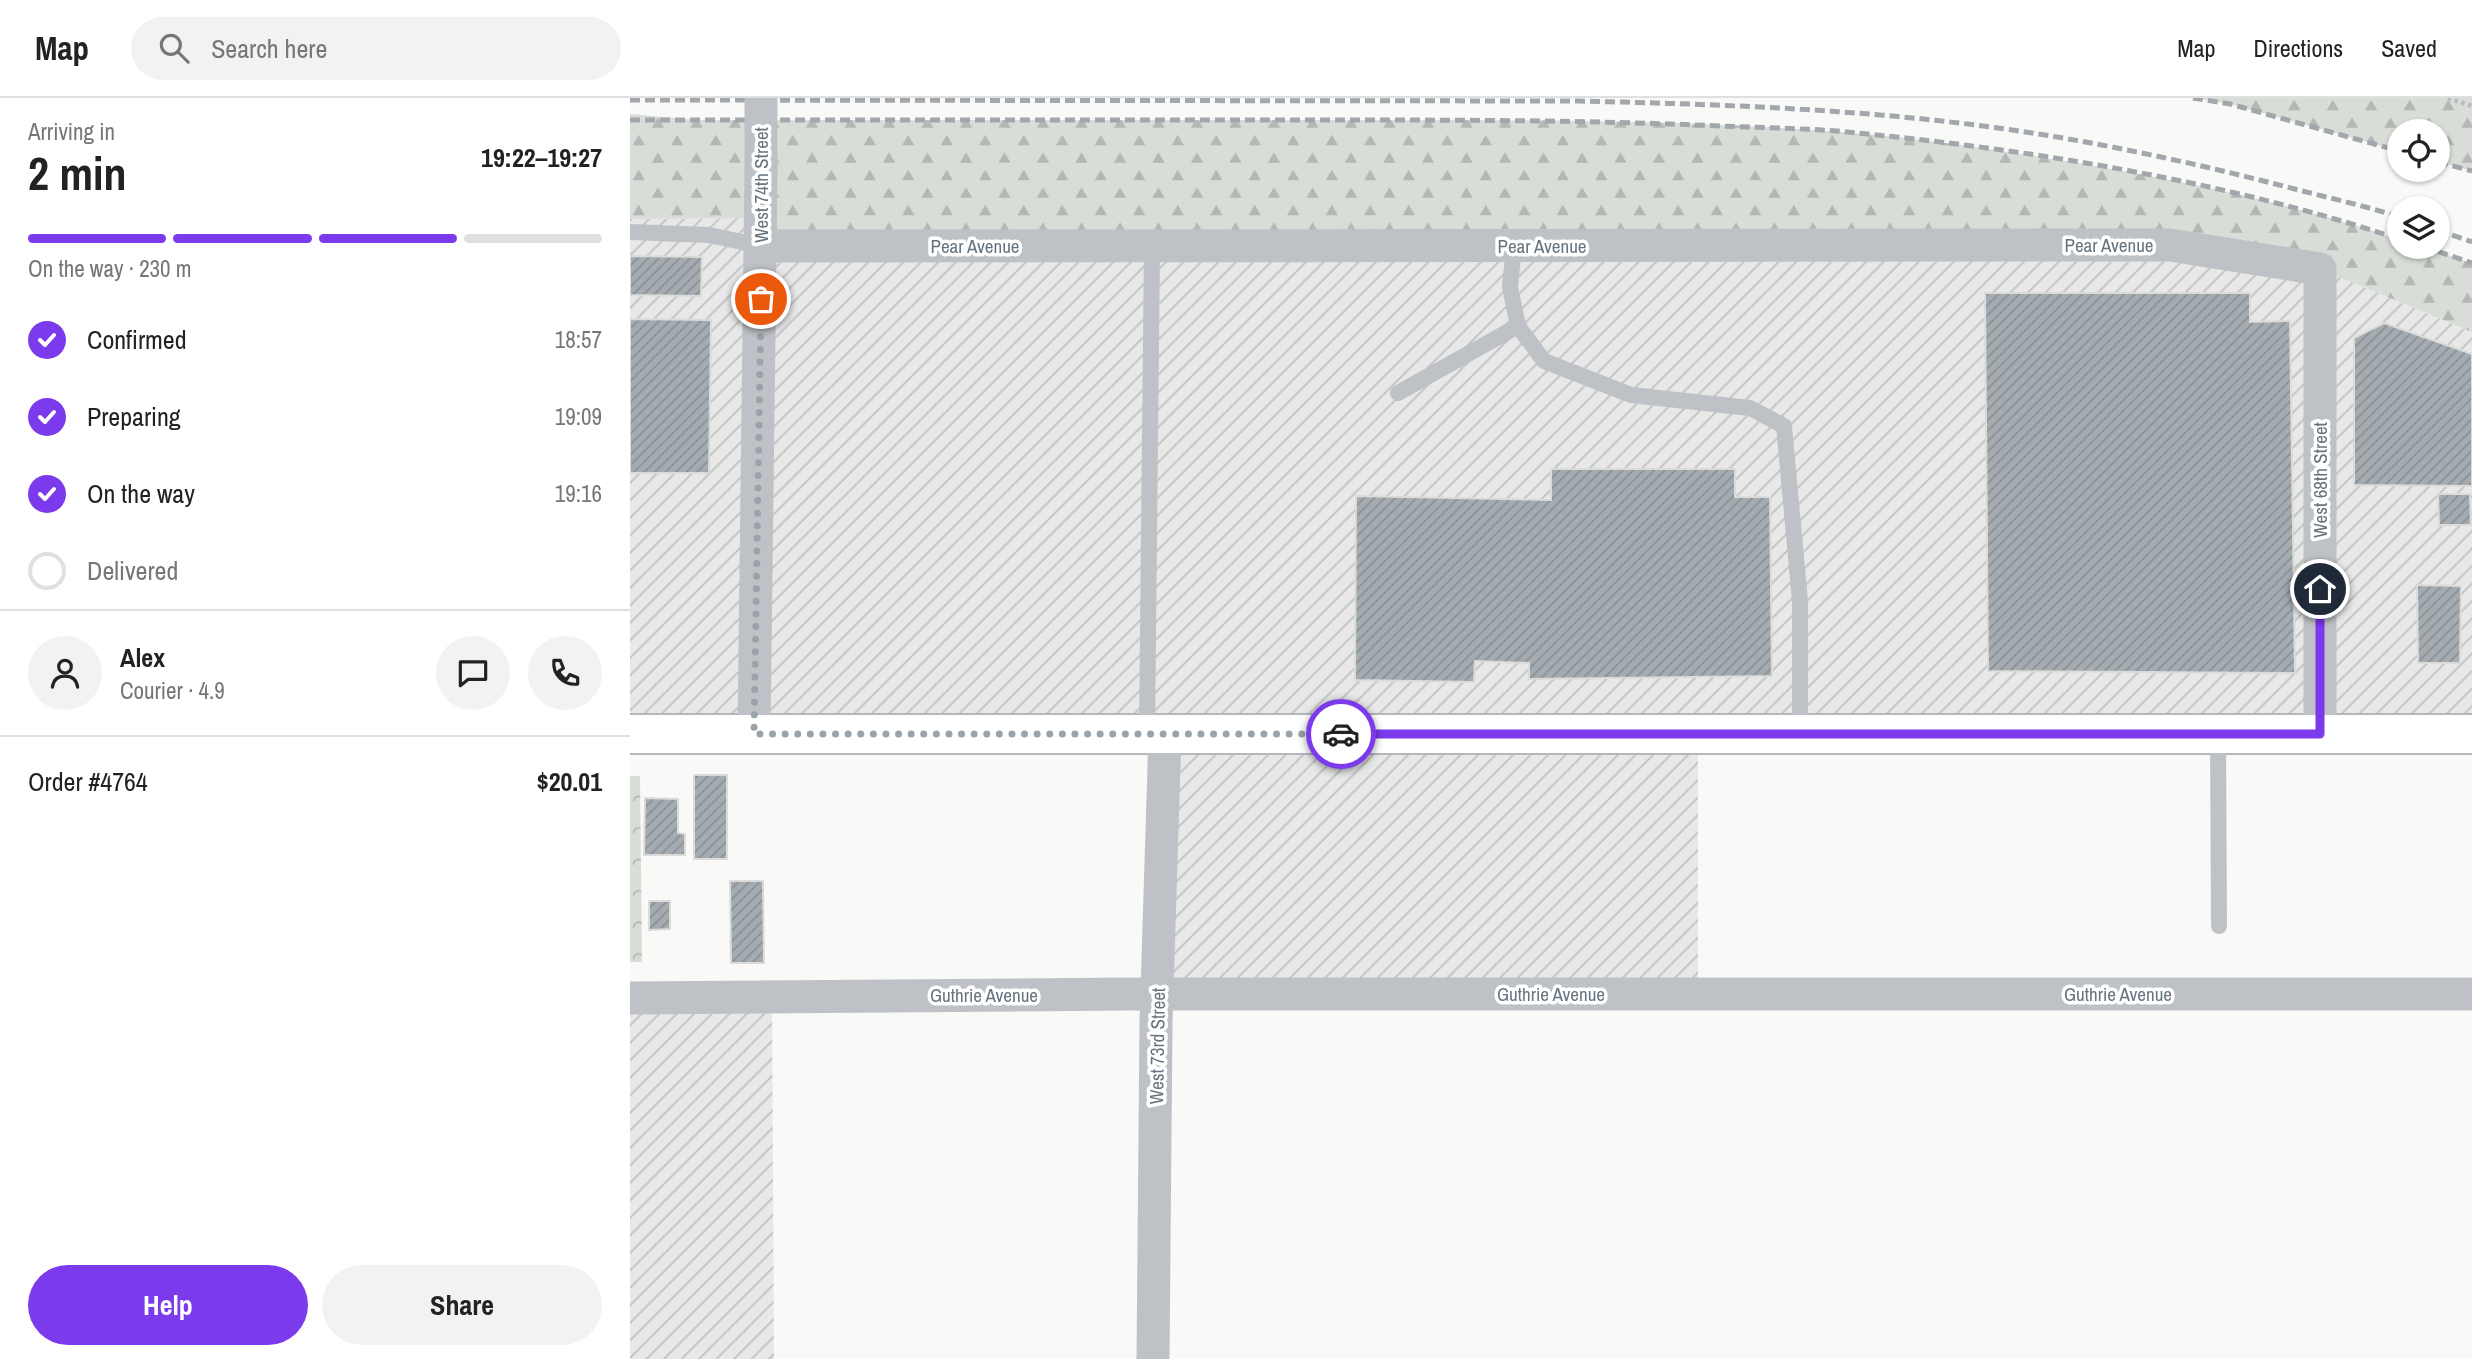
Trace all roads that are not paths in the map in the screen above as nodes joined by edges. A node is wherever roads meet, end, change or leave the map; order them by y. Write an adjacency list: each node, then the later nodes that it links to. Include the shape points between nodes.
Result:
1 (761, 98): 3 (street, West 74th Street, bridge)
2 (630, 232): 3 (lane, via 709,235)
3 (761, 246): 4 (street, Pear Avenue); 10 (street, West 74th Street)
4 (1152, 246): 5 (street, Pear Avenue); 11 (lane)
5 (1514, 246): 6 (street, Pear Avenue, via 2170,245); 7 (lane, via 1510,287)
6 (2320, 269): 14 (street, West 68th Street)
7 (1518, 326): 8 (lane); 12 (lane, via 1544,361 1631,395 1750,408 1784,426 1800,601)
8 (1398, 393)
9 (630, 734): 10 (street)
10 (754, 734): 11 (street)
11 (1156, 734): 12 (street); 17 (street, West 73rd Street)
12 (1800, 734): 13 (street)
13 (2218, 734): 14 (street); 16 (lane)
14 (2320, 734): 15 (street)
15 (2472, 734)
16 (2220, 926)
17 (1157, 994): 18 (street, Guthrie Avenue); 19 (street, Guthrie Avenue); 20 (street, West 73rd Street)
18 (2472, 994)
19 (630, 998)
20 (1153, 1359)

